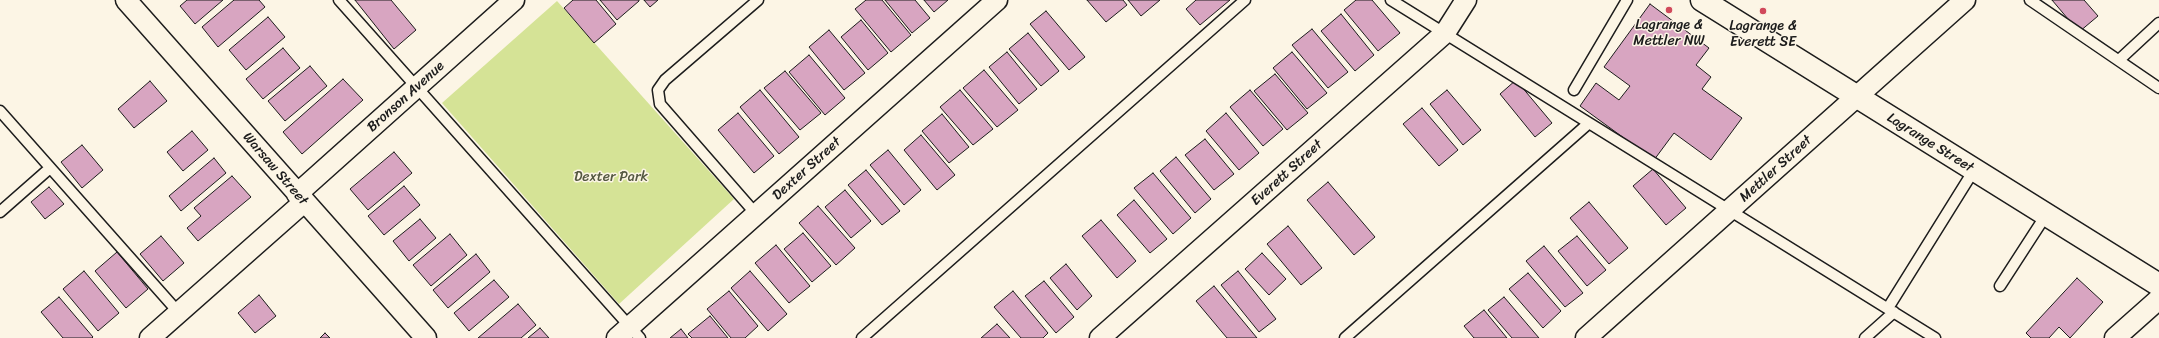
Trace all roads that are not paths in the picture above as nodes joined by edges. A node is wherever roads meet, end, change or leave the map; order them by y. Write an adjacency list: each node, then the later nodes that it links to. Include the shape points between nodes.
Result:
1 (126, 0): 24 (street, Warsaw Street)
2 (339, 0): 16 (lane)
3 (514, 0): 16 (street, Bronson Avenue)
4 (758, 0): 27 (lane, via 665,80 658,90 660,104)
5 (997, 0): 27 (street, Dexter Street)
6 (1245, 0): 37 (lane)
7 (1391, 0): 14 (lane)
8 (1466, 0): 14 (street, Everett Street)
9 (1627, 0): 18 (lane)
10 (1702, 0): 19 (main road, Lagrange Street)
11 (1966, 0): 19 (street, Mettler Street)
12 (2030, 0): 15 (lane)
13 (2159, 23): 15 (lane)
14 (1444, 33): 21 (lane); 38 (street, Everett Street)
15 (2119, 60): 17 (lane)
16 (417, 88): 24 (street, Bronson Avenue); 34 (lane)
17 (2159, 88)
18 (1574, 90)
19 (1856, 97): 23 (main road, Lagrange Street); 25 (street, Mettler Street)
20 (0, 111): 22 (lane)
21 (1589, 123): 25 (lane); 39 (lane)
22 (50, 168): 26 (lane); 33 (lane)
23 (1974, 170): 28 (main road, Lagrange Street); 32 (lane)
24 (301, 198): 33 (street, Bronson Avenue); 36 (street, Warsaw Street)
25 (1731, 210): 32 (lane); 40 (street, Mettler Street)
26 (0, 212)
27 (756, 214): 34 (street, Dexter Street)
28 (2046, 215): 29 (main road, Lagrange Street); 30 (lane)
29 (2159, 285)
30 (2000, 286)
31 (2159, 299): 43 (street)
32 (1891, 310): 41 (lane); 42 (lane)
33 (179, 312): 35 (street, Bronson Avenue)
34 (629, 334)
35 (150, 338)
36 (426, 338)
37 (862, 338)
38 (1100, 338)
39 (1345, 338)
40 (1586, 338)
41 (1865, 338)
42 (1935, 338)
43 (2115, 338)

